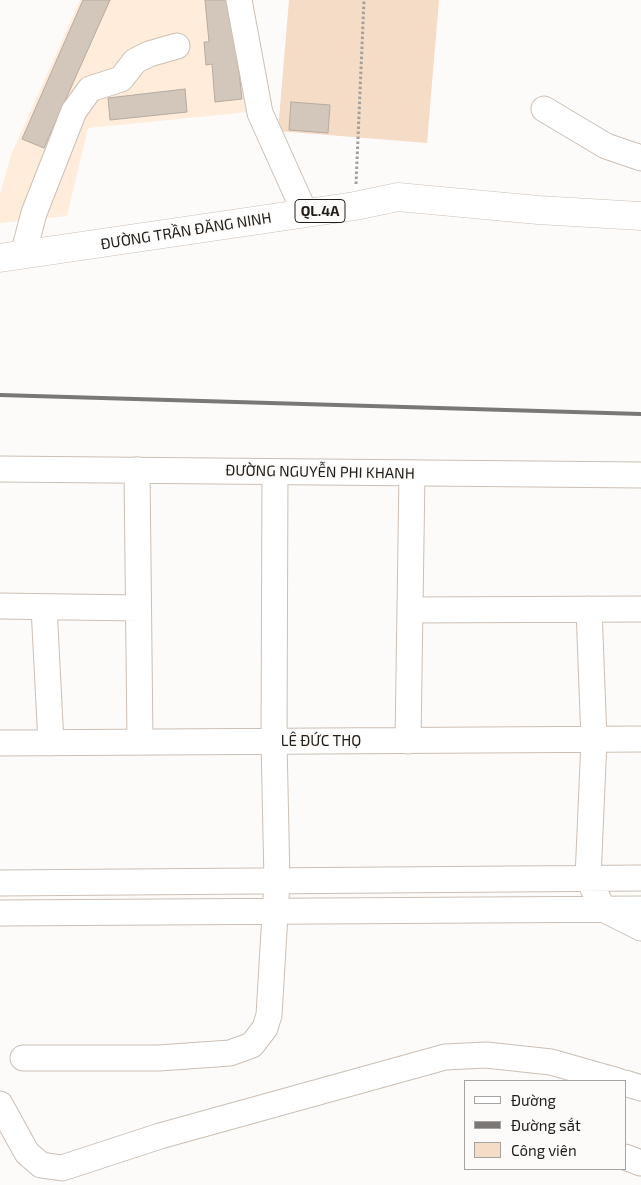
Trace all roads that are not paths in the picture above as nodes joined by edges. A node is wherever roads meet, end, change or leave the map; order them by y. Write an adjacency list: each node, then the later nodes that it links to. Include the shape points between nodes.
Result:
1 (239, 0): 5 (street, via 260,113)
2 (177, 46): 7 (street, via 149,54 135,61 121,78 90,89 74,111 34,213)
3 (544, 109): 4 (street, via 606,146)
4 (641, 158)
5 (305, 213): 6 (main road, ĐƯỜNG TRẦN ĐĂNG NINH / QL.4A, via 398,196); 7 (main road, ĐƯỜNG TRẦN ĐĂNG NINH / QL.4A)
6 (641, 216)
7 (12, 256)
8 (0, 469): 9 (street, ĐƯỜNG NGUYỄN PHI KHANH)
9 (137, 470): 10 (street, ĐƯỜNG NGUYỄN PHI KHANH); 15 (street)
10 (274, 472): 11 (street, ĐƯỜNG NGUYỄN PHI KHANH); 23 (street)
11 (412, 473): 12 (street, ĐƯỜNG NGUYỄN PHI KHANH); 18 (street)
12 (641, 475)
13 (0, 606): 14 (street)
14 (44, 607): 15 (street); 25 (street)
15 (138, 608): 22 (street)
16 (589, 609): 17 (street); 18 (street); 20 (street)
17 (641, 609)
18 (410, 610): 21 (street)
19 (641, 739): 20 (street, LÊ ĐỨC THỌ)
20 (594, 740): 21 (street, LÊ ĐỨC THỌ); 26 (street)
21 (408, 741): 23 (street, LÊ ĐỨC THỌ)
22 (140, 742): 23 (street, LÊ ĐỨC THỌ); 25 (street, LÊ ĐỨC THỌ)
23 (274, 742): 28 (street)
24 (0, 743): 25 (street, LÊ ĐỨC THỌ)
25 (51, 743)
26 (588, 878): 27 (street); 28 (street); 30 (street)
27 (641, 878)
28 (277, 881): 29 (street); 32 (street)
29 (0, 883)
30 (604, 909): 31 (street); 32 (street); 34 (street)
31 (641, 909)
32 (275, 911): 33 (street); 35 (street, via 269,1014 265,1028 252,1045 230,1053 160,1058)
33 (0, 913)
34 (641, 928)
35 (23, 1058)
36 (614, 1080): 39 (street, via 551,1062 486,1055 445,1057 160,1136 62,1168 40,1165 27,1153)
37 (626, 1083): 38 (street)
38 (641, 1088)
39 (0, 1104)
40 (626, 1157): 41 (street)
41 (641, 1163)

